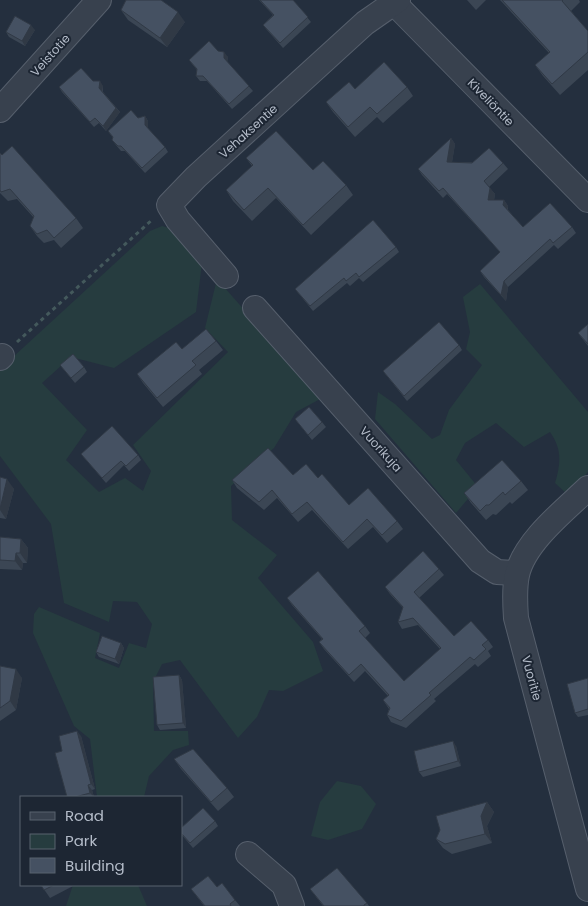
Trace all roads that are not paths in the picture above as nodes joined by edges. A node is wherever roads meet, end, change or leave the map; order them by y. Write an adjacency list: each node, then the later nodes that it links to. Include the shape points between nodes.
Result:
1 (99, 0): 3 (street, Veistotie)
2 (396, 1): 4 (street, Kiveliöntie); 5 (street, Vehaksentie, via 365,23 169,205)
3 (0, 110)
4 (588, 200)
5 (226, 276)
6 (254, 308): 8 (street, Vuorikuja, via 480,561 497,572)
7 (588, 488): 8 (street, Vuoritie, via 540,533)
8 (517, 574): 10 (street, Vuoritie, via 516,618)
9 (248, 854): 11 (street, via 284,885)
10 (588, 889)
11 (292, 906)

